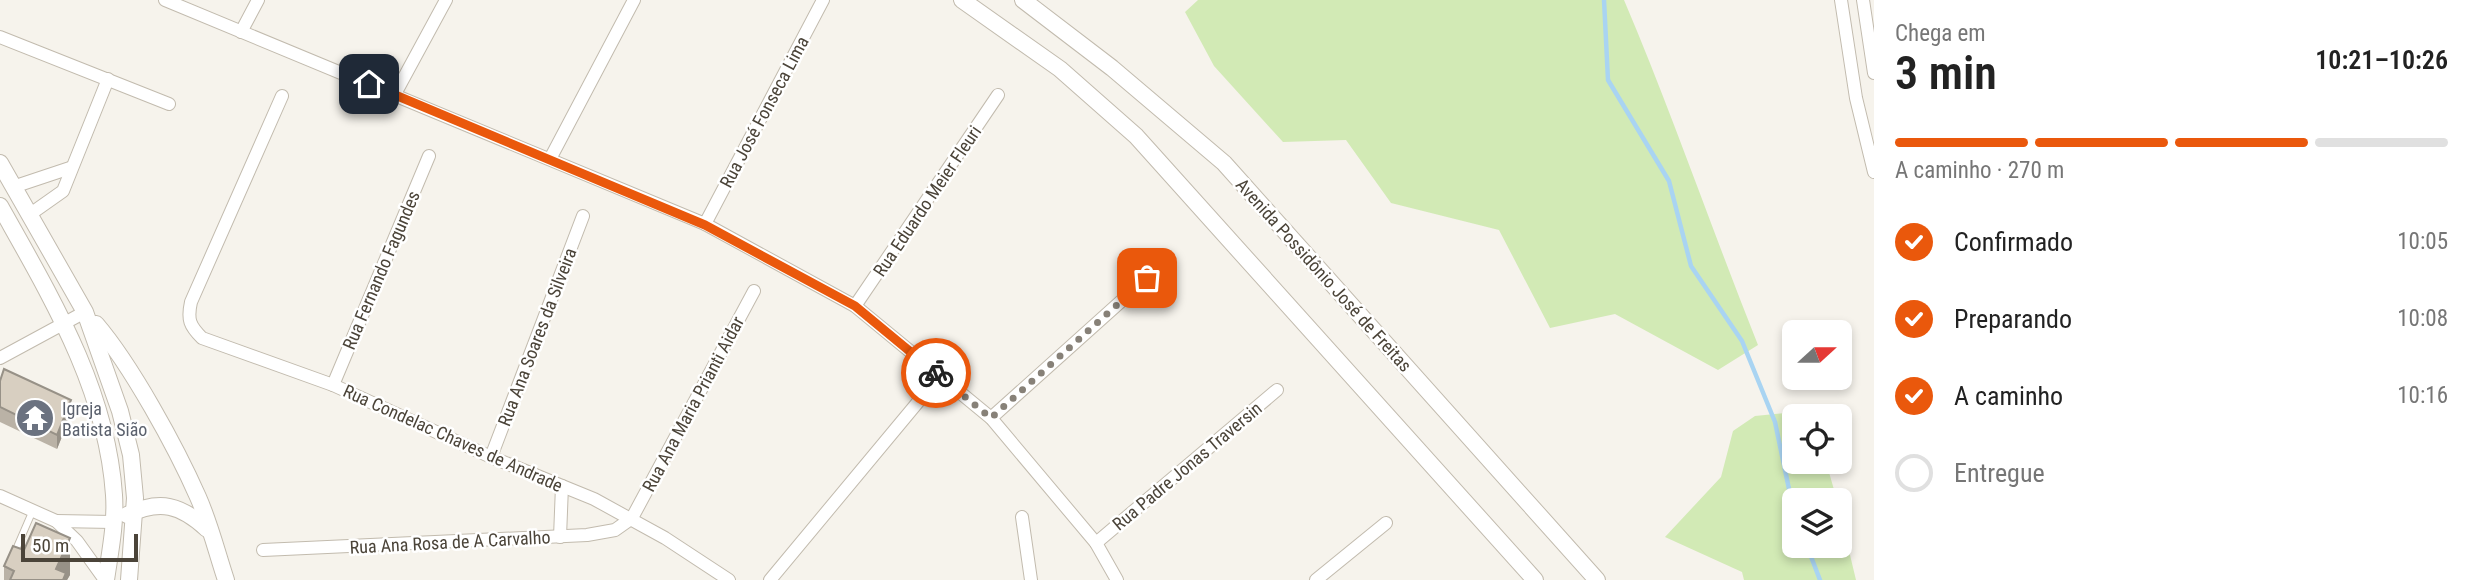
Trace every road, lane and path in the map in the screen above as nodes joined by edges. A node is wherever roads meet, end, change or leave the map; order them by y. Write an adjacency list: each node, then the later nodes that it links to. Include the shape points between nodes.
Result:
1 (165, 0): 10 (street)
2 (258, 0): 10 (street)
3 (446, 0): 14 (street)
4 (634, 0): 19 (street)
5 (823, 0): 27 (street, Rua José Fonseca Lima)
6 (962, 0): 61 (street, via 1060,69 1136,135)
7 (1023, 0): 62 (street, Avenida Possidônio José de Freitas, via 1224,163)
8 (1841, 0): 22 (street, via 1856,98)
9 (1863, 0): 12 (street)
10 (241, 32): 14 (street)
11 (0, 37): 13 (street)
12 (1874, 73)
13 (108, 79): 17 (street); 21 (street)
14 (395, 94): 19 (street)
15 (998, 95): 30 (street, Rua Eduardo Meier Fleuri)
16 (282, 96): 34 (street, Rua Condelac Chaves de Andrade, via 188,317 190,327 202,338)
17 (169, 104)
18 (429, 156): 34 (street, Rua Fernando Fagundes)
19 (550, 159): 27 (street)
20 (0, 163): 23 (street)
21 (70, 168): 23 (street); 25 (street, via 63,191)
22 (1874, 173)
23 (13, 187): 25 (street)
24 (0, 206): 32 (street)
25 (29, 215): 31 (street)
26 (583, 216): 38 (street, Rua Ana Soares da Silveira)
27 (705, 225): 30 (street)
28 (1167, 260): 37 (street)
29 (754, 291): 44 (street, Rua Ana Maria Prianti Aidar)
30 (855, 306): 37 (street)
31 (85, 312): 32 (street); 42 (street, via 131,455); 48 (street, via 105,335 171,445 199,499)
32 (63, 322): 33 (street); 46 (street, via 103,421)
33 (0, 358)
34 (333, 384): 38 (street, Rua Condelac Chaves de Andrade)
35 (1277, 390): 50 (street, Rua Padre Jonas Traversin)
36 (918, 401): 57 (street)
37 (991, 418): 50 (street)
38 (491, 457): 39 (street, Rua Condelac Chaves de Andrade)
39 (562, 486): 44 (street, Rua Condelac Chaves de Andrade); 49 (street)
40 (0, 496): 41 (street)
41 (33, 510): 45 (street); 52 (lane)
42 (135, 511): 46 (street); 48 (street, via 155,504 176,506); 54 (street)
43 (1022, 517): 58 (street)
44 (632, 518): 49 (street, Rua Ana Rosa de A Carvalho, via 615,530); 56 (street, Rua Condelac Chaves de Andrade)
45 (56, 521): 46 (street); 53 (street)
46 (113, 522): 53 (street)
47 (1386, 523): 60 (street)
48 (209, 530): 55 (street)
49 (560, 537): 51 (street, Rua Ana Rosa de A Carvalho)
50 (1096, 542): 59 (street)
51 (263, 550)
52 (13, 557)
53 (106, 580)
54 (129, 580)
55 (226, 580)
56 (729, 580)
57 (769, 580)
58 (1031, 580)
59 (1117, 580)
60 (1316, 580)
61 (1535, 580)
62 (1597, 580)

